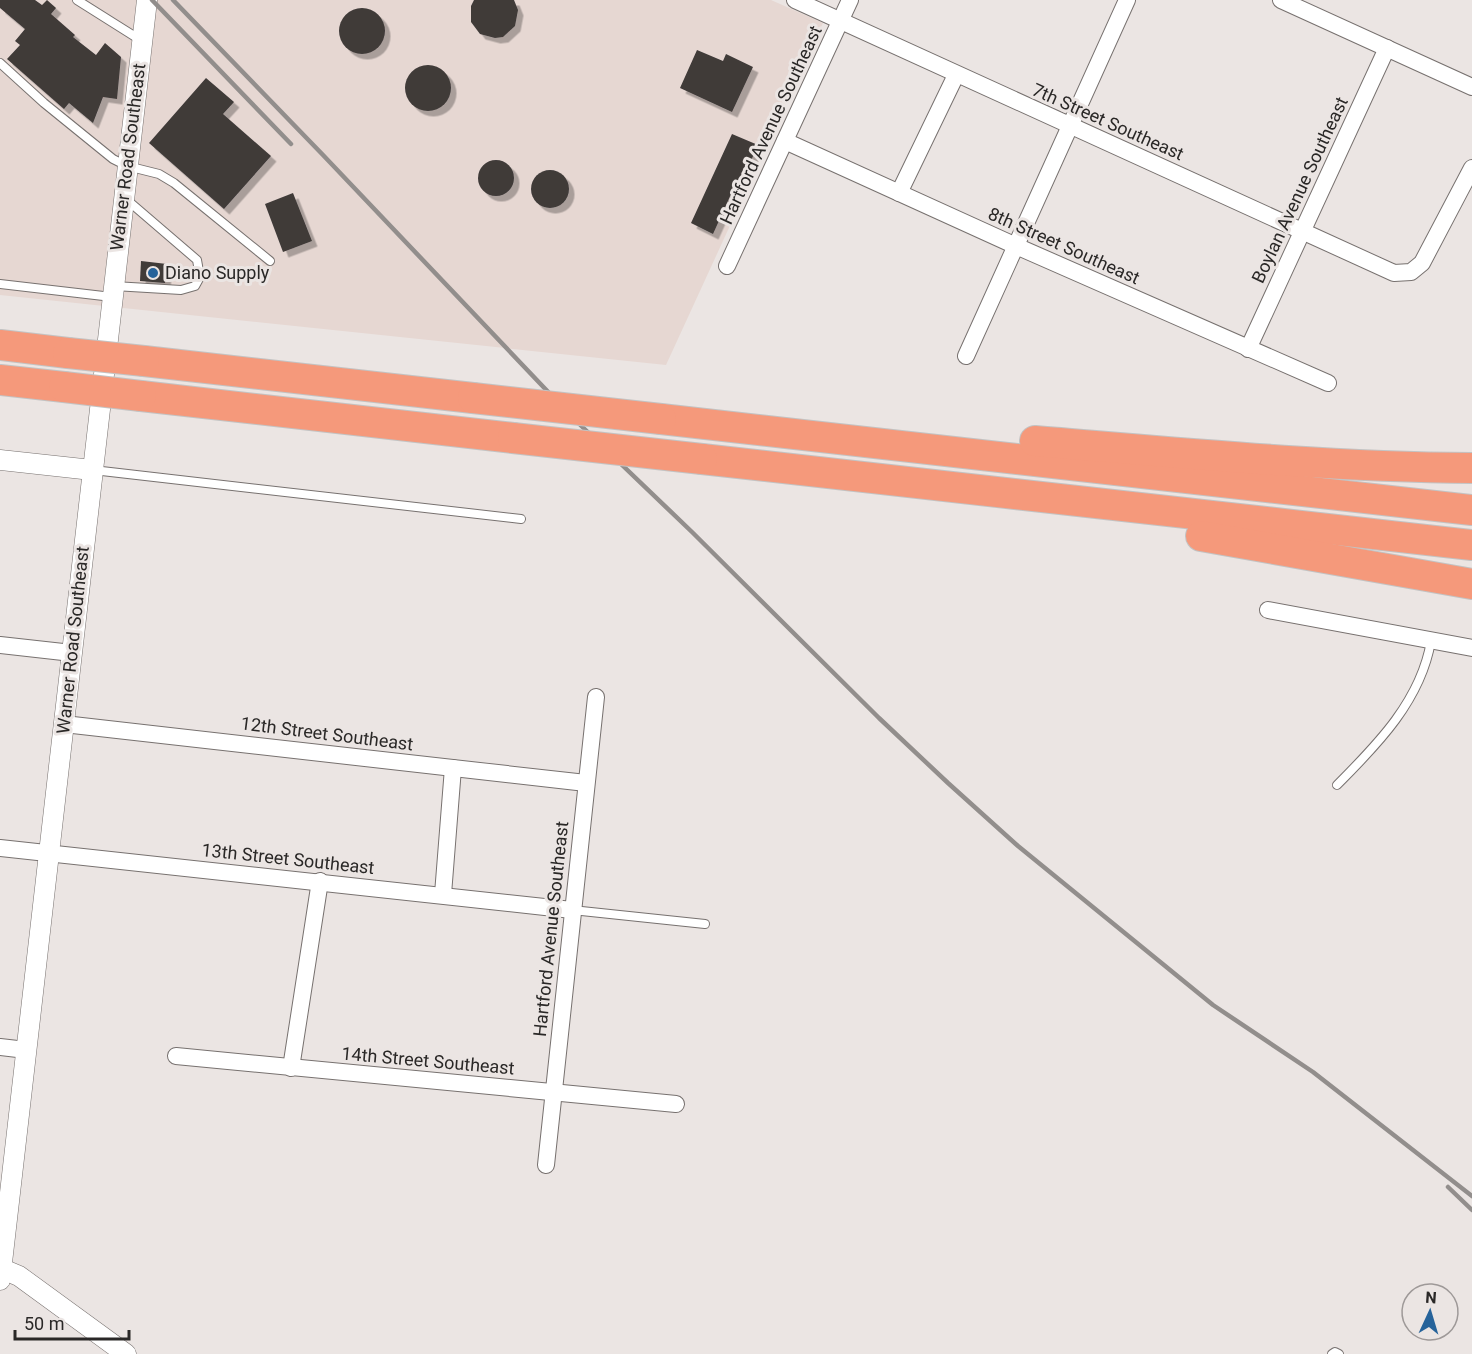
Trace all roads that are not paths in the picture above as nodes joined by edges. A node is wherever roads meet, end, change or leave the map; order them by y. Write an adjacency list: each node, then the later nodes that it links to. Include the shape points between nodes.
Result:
1 (77, 0): 8 (lane)
2 (147, 0): 8 (street, Warner Road Southeast)
3 (795, 0): 7 (street, 7th Street Southeast)
4 (850, 0): 7 (street, Hartford Avenue Southeast)
5 (1127, 0): 13 (street)
6 (1281, 0): 9 (street)
7 (840, 21): 11 (street, 7th Street Southeast); 14 (street, Hartford Avenue Southeast)
8 (142, 41): 15 (street, Warner Road Southeast)
9 (1387, 48): 12 (street); 19 (street, Boylan Avenue Southeast)
10 (0, 63): 15 (lane, via 114,159)
11 (956, 75): 13 (street, 7th Street Southeast); 17 (street)
12 (1472, 87)
13 (1070, 126): 19 (street, 7th Street Southeast); 20 (street)
14 (785, 141): 17 (street, 8th Street Southeast); 22 (street, Hartford Avenue Southeast)
15 (128, 166): 18 (street, Warner Road Southeast); 21 (lane, via 159,174 174,183)
16 (1472, 168): 19 (street, 7th Street Southeast, via 1422,263 1406,274 1382,268)
17 (899, 193): 20 (street, 8th Street Southeast)
18 (124, 196): 24 (street, Warner Road Southeast); 24 (lane, via 197,260 200,277 195,286 181,290)
19 (1303, 231): 26 (street, Boylan Avenue Southeast)
20 (1016, 246): 26 (street, 8th Street Southeast); 27 (street)
21 (270, 261)
22 (727, 266)
23 (0, 284): 24 (lane)
24 (113, 291): 33 (street, Warner Road Southeast)
25 (0, 345): 30 (highway, bridge)
26 (1248, 349): 29 (street, 8th Street Southeast)
27 (966, 357)
28 (0, 380): 34 (highway, bridge)
29 (1328, 383)
30 (791, 434): 32 (highway, via 974,436 1261,460); 35 (highway)
31 (0, 460): 33 (street)
32 (1472, 468)
33 (92, 470): 36 (lane); 43 (street, Warner Road Southeast)
34 (894, 480): 37 (highway); 38 (highway, via 997,508 1237,541)
35 (1472, 510)
36 (521, 519)
37 (1472, 545)
38 (1472, 584)
39 (1269, 610): 40 (street)
40 (1431, 641): 42 (street); 48 (lane, via 1428,661 1394,724)
41 (0, 645): 43 (street)
42 (1472, 648)
43 (72, 653): 45 (street, Warner Road Southeast)
44 (596, 697): 47 (street, Hartford Avenue Southeast)
45 (64, 724): 46 (street, 12th Street Southeast); 50 (street, Warner Road Southeast)
46 (453, 768): 47 (street, 12th Street Southeast); 52 (street)
47 (586, 783): 53 (street, Hartford Avenue Southeast)
48 (1337, 785)
49 (0, 848): 50 (street, 13th Street Southeast)
50 (49, 854): 51 (street, 13th Street Southeast); 56 (street, Warner Road Southeast)
51 (320, 881): 52 (street, 13th Street Southeast); 58 (street)
52 (443, 894): 53 (street, 13th Street Southeast)
53 (572, 910): 54 (lane); 59 (street, Hartford Avenue Southeast)
54 (705, 924)
55 (0, 1047): 56 (street)
56 (26, 1050): 62 (street, Warner Road Southeast, via 11,1151)
57 (176, 1056): 58 (street, 14th Street Southeast)
58 (291, 1068): 59 (street, 14th Street Southeast)
59 (553, 1092): 60 (street, 14th Street Southeast); 61 (street, Hartford Avenue Southeast)
60 (676, 1104)
61 (546, 1165)
62 (0, 1272): 63 (street, via 19,1276)
63 (126, 1354)
64 (1332, 1354): 65 (lane)
65 (1339, 1354)

